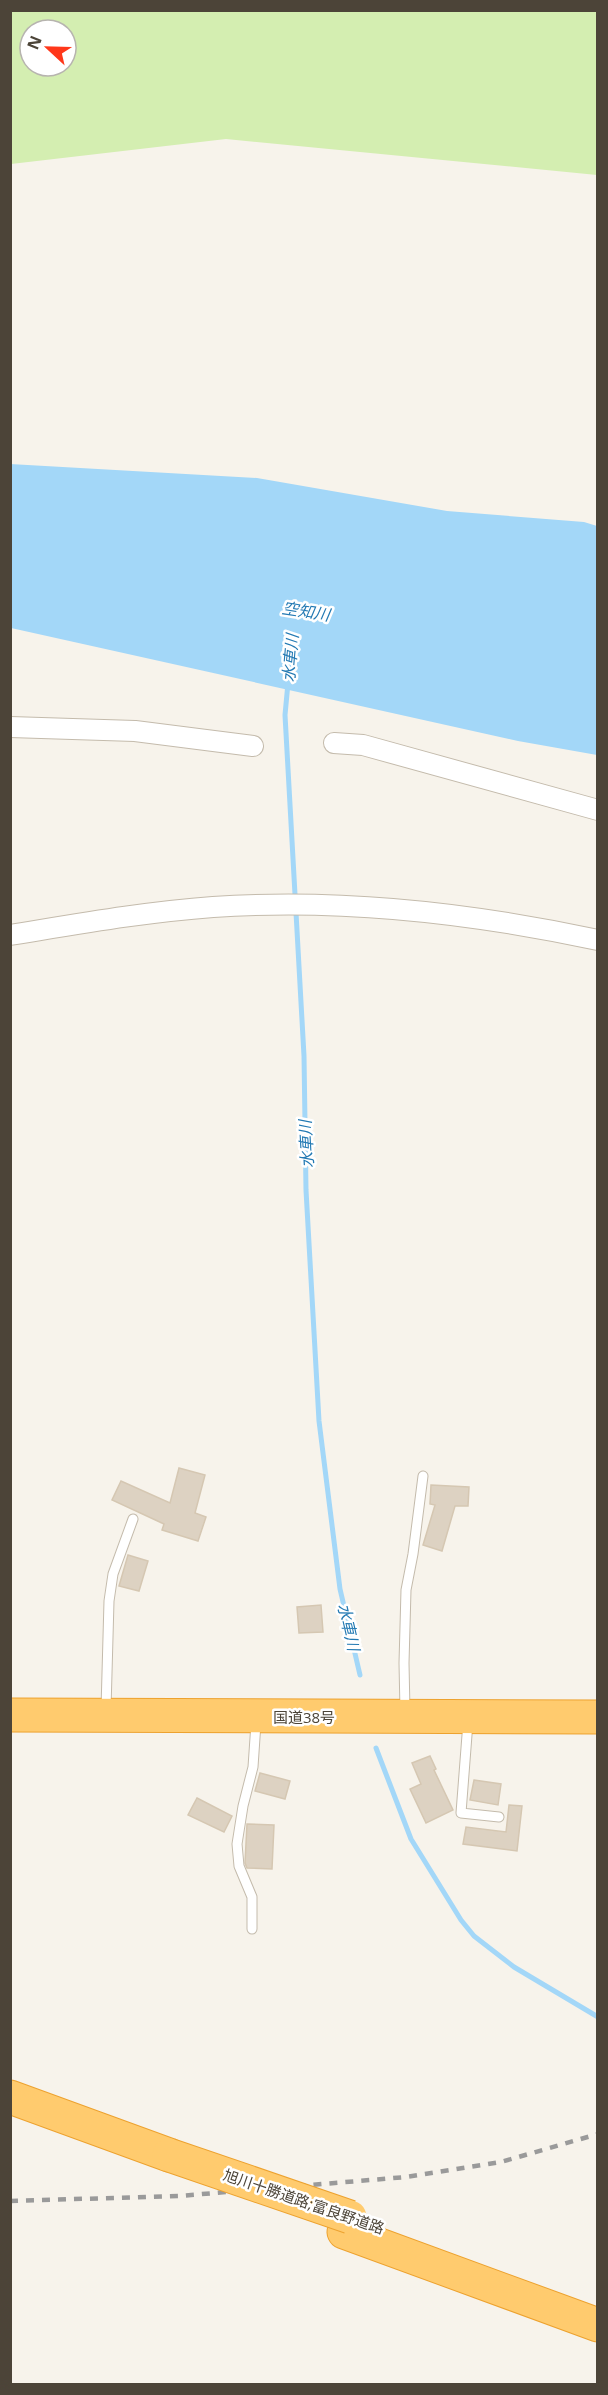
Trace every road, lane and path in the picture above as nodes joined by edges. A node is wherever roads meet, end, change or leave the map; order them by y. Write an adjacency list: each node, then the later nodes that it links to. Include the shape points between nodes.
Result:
1 (10, 727): 3 (street, via 135,731)
2 (334, 743): 4 (street, via 363,745)
3 (253, 746)
4 (597, 810)
5 (10, 935): 6 (street, via 160,913 272,905 435,912)
6 (597, 940)
7 (423, 1476): 12 (lane, via 406,1590)
8 (133, 1519): 10 (lane, via 113,1574 109,1601)
9 (10, 1715): 10 (highway, 国道38号)
10 (106, 1715): 11 (highway, 国道38号)
11 (256, 1717): 12 (highway, 国道38号); 16 (lane, via 253,1767 237,1844 239,1866 252,1897)
12 (405, 1717): 13 (highway, 国道38号)
13 (469, 1717): 14 (highway, 国道38号); 15 (lane, via 461,1813)
14 (597, 1718)
15 (499, 1817)
16 (252, 1929)
17 (10, 2097): 19 (highway, 旭川十勝道路;富良野道路)
18 (10, 2117): 19 (highway, 旭川十勝道路;富良野道路)
19 (167, 2163): 20 (highway, 旭川十勝道路;富良野道路, bridge)
20 (347, 2224): 21 (highway, 旭川十勝道路;富良野道路); 22 (highway, 旭川十勝道路;富良野道路)
21 (597, 2306)
22 (597, 2325)

